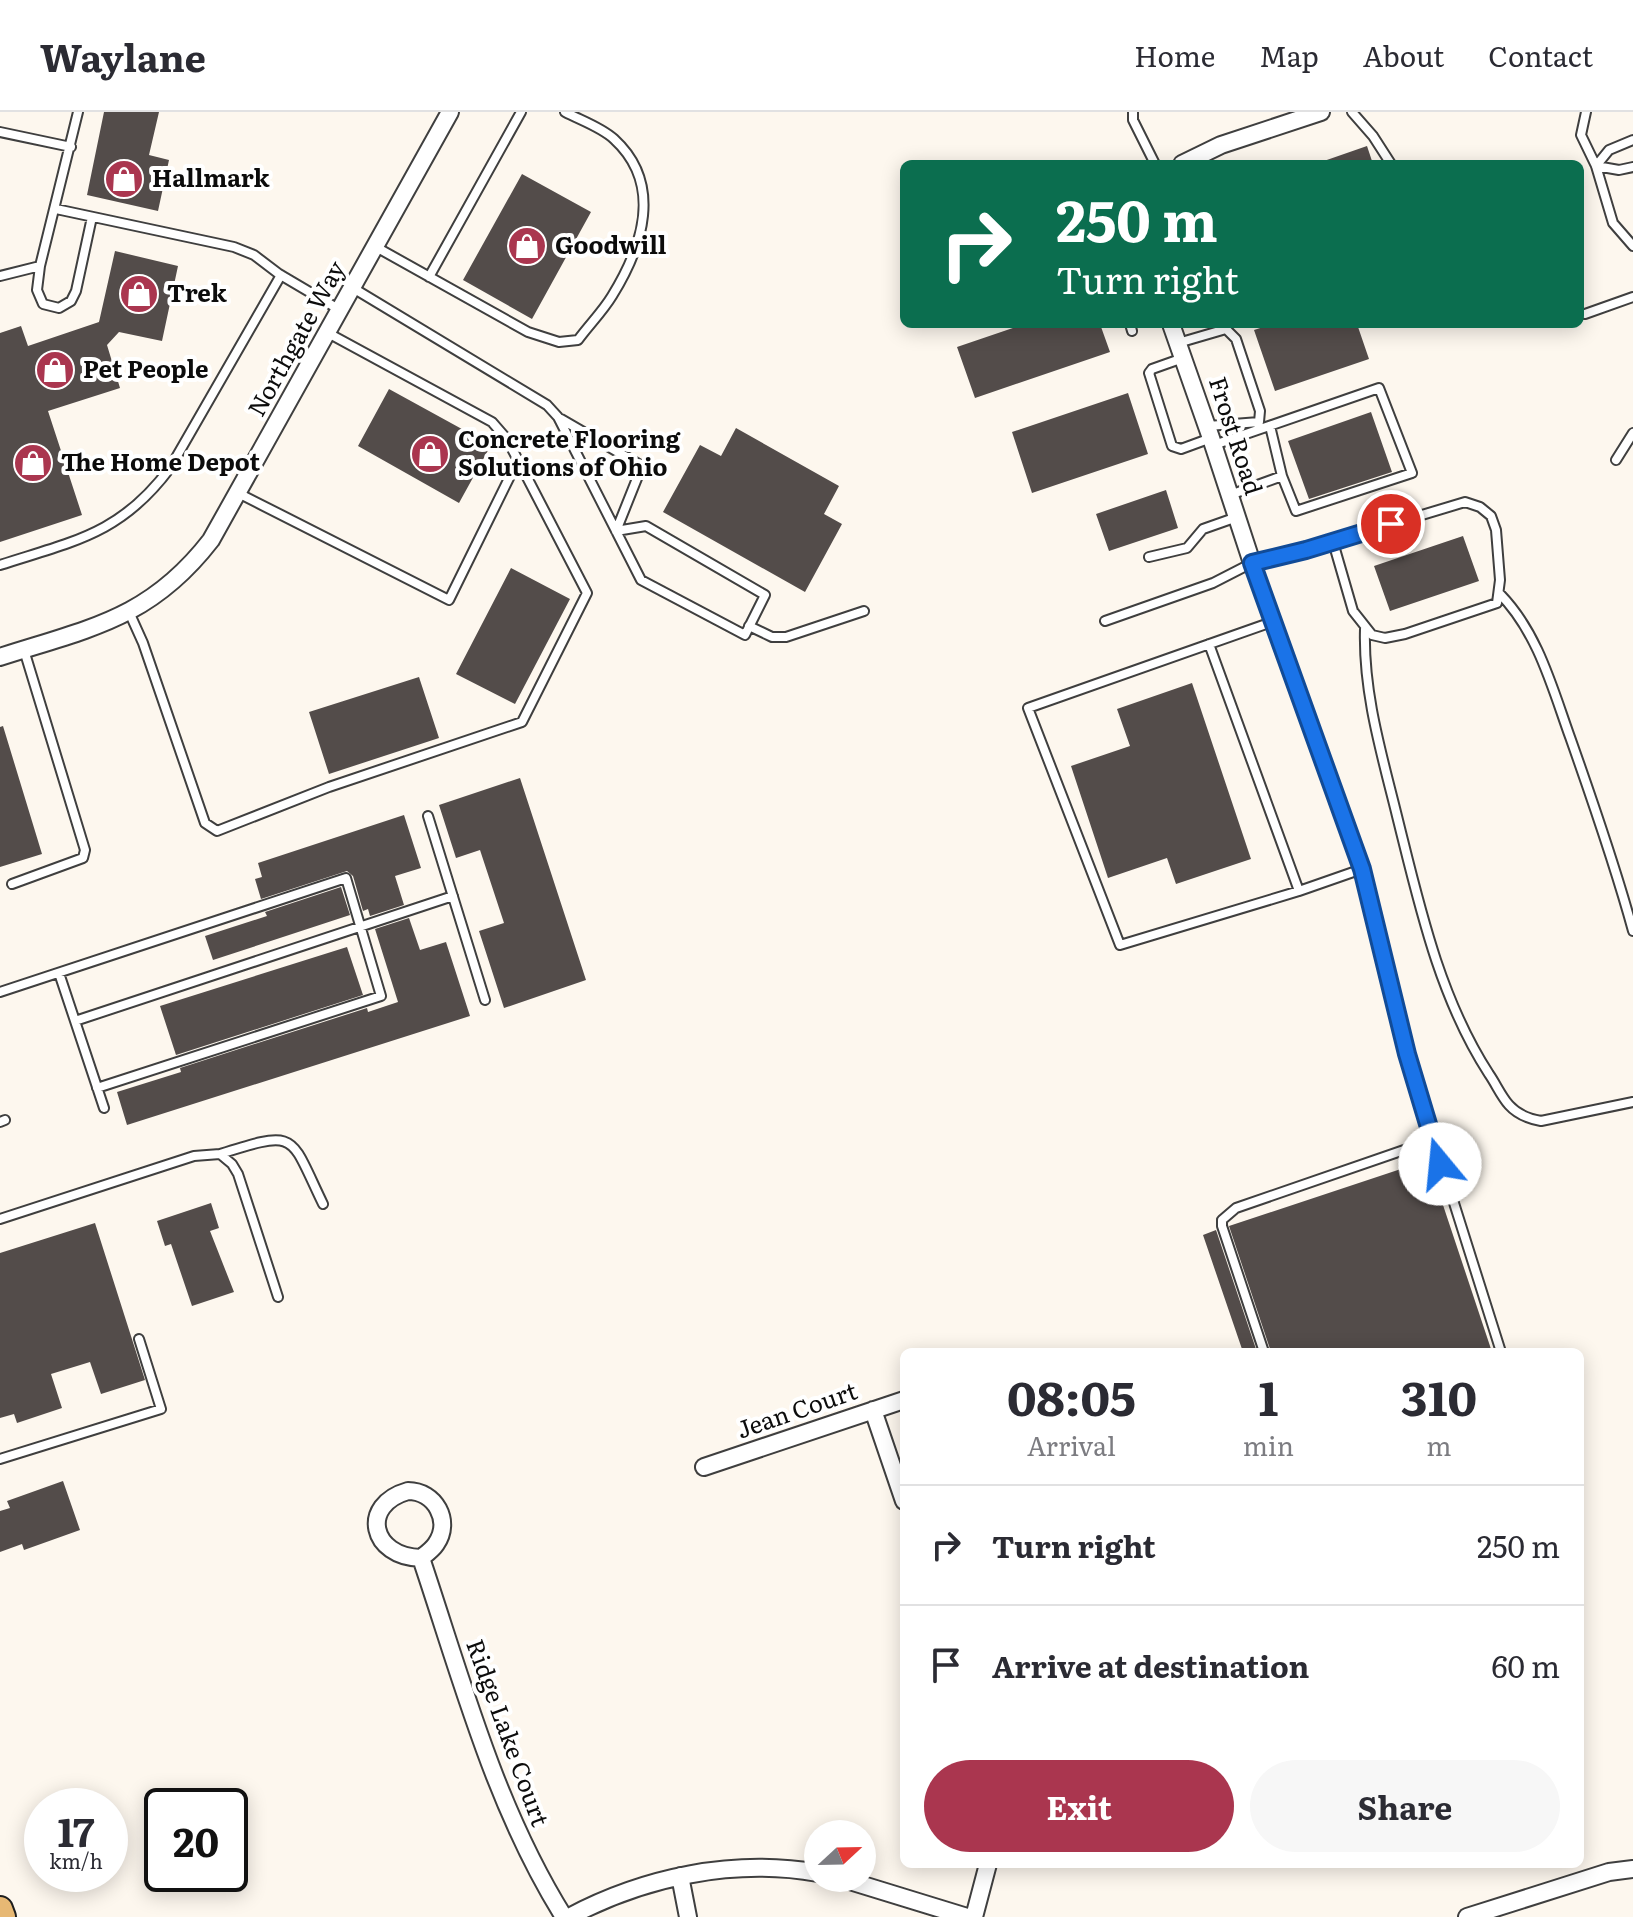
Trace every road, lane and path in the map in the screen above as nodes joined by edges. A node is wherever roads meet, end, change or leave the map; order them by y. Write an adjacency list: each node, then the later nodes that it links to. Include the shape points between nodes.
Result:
1 (78, 112): 11 (lane)
2 (450, 112): 20 (street, Northgate Way)
3 (521, 112): 24 (lane)
4 (565, 112): 24 (lane, via 612,136 634,161 645,200 643,231 612,296 578,340 559,342 528,332)
5 (1133, 112): 12 (lane)
6 (1321, 112): 13 (street)
7 (1352, 112): 14 (lane)
8 (1586, 112): 15 (lane, via 1581,135)
9 (0, 132): 11 (lane)
10 (1633, 140): 15 (lane, via 1609,150)
11 (71, 147): 17 (lane)
12 (1153, 160)
13 (1190, 160)
14 (1388, 160)
15 (1596, 166): 16 (lane); 19 (lane, via 1613,223)
16 (1633, 167)
17 (56, 209): 18 (lane); 21 (lane)
18 (92, 217): 21 (lane, via 71,301 59,308 43,304 37,290); 22 (lane, via 234,247)
19 (1633, 246)
20 (376, 247): 24 (lane); 25 (street, Northgate Way)
21 (40, 266): 23 (lane)
22 (281, 275): 27 (lane); 46 (lane, via 153,491 95,534)
23 (0, 276)
24 (429, 277)
25 (353, 288): 27 (street, Northgate Way); 32 (lane, via 547,405)
26 (1633, 297): 28 (lane)
27 (341, 310): 30 (street, Northgate Way)
28 (1585, 314)
29 (1172, 328): 31 (street, Frost Road)
30 (328, 333): 36 (lane, via 492,422); 39 (street, Northgate Way)
31 (1181, 351): 35 (street, Frost Road); 35 (lane, via 1149,373 1172,446 1181,449); 35 (lane, via 1226,329 1236,339 1259,422)
32 (558, 417): 42 (lane); 42 (lane, via 642,466)
33 (1270, 426): 35 (lane); 38 (lane); 38 (lane, via 1379,388 1412,473 1296,511)
34 (1633, 433): 37 (lane)
35 (1211, 436): 40 (street, Frost Road)
36 (518, 460): 39 (lane, via 449,600); 49 (lane, via 587,593 522,722 217,831 205,823)
37 (1616, 460)
38 (1282, 476): 40 (lane)
39 (238, 493): 49 (street, Northgate Way, via 192,564)
40 (1230, 495): 41 (street, Frost Road)
41 (1237, 517): 44 (lane, via 1203,529 1187,548); 45 (street, Frost Road)
42 (616, 531): 52 (lane, via 641,580 745,635); 52 (lane, via 646,526 765,595)
43 (1333, 542): 45 (lane); 47 (lane, via 1465,502 1491,516); 53 (lane, via 1353,611)
44 (1149, 557)
45 (1252, 563): 50 (lane, via 1213,583); 51 (lane)
46 (0, 565)
47 (1500, 594): 53 (lane, via 1497,603 1405,634 1385,638); 63 (lane, via 1536,644 1614,860)
48 (864, 611): 52 (lane, via 786,637 764,635)
49 (129, 612): 55 (street, Northgate Way)
50 (1105, 621)
51 (1272, 622): 54 (lane); 58 (lane)
52 (749, 626)
53 (1365, 629): 69 (lane, via 1364,665 1372,706 1419,901 1452,1007 1474,1051 1510,1106 1528,1118 1541,1121)
54 (1209, 644): 60 (lane); 60 (lane, via 1028,708 1120,945)
55 (24, 649): 56 (street, Northgate Way); 59 (lane, via 85,850 83,858)
56 (0, 657)
57 (428, 816): 61 (lane)
58 (1362, 869): 60 (lane); 71 (lane)
59 (12, 884)
60 (1299, 891)
61 (453, 896): 62 (lane); 66 (lane)
62 (360, 927): 64 (lane, via 346,878); 67 (lane); 68 (lane, via 381,996)
63 (1633, 931)
64 (59, 973): 65 (lane); 67 (lane)
65 (0, 992)
66 (485, 1000)
67 (75, 1021): 68 (lane)
68 (97, 1088): 70 (lane)
69 (1633, 1102)
70 (104, 1108)
71 (1433, 1140): 77 (lane, via 1236,1208 1222,1220); 78 (lane)
72 (220, 1154): 73 (lane, via 266,1139 284,1140 295,1146); 74 (lane, via 194,1156); 75 (lane, via 238,1174)
73 (323, 1204)
74 (0, 1219)
75 (278, 1297)
76 (139, 1339): 81 (lane, via 161,1409)
77 (1263, 1348)
78 (1500, 1348)
79 (900, 1401): 80 (street, Jean Court)
80 (873, 1410): 82 (street, Jean Court); 83 (street)
81 (0, 1459)
82 (704, 1467)
83 (900, 1489)
84 (421, 1558): 84 (street, via 442,1532 439,1508 417,1491 395,1495 378,1515 382,1542 400,1556); 93 (street, Ridge Lake Court, via 501,1797 530,1860)
85 (987, 1868): 96 (street)
86 (1633, 1869): 91 (street, via 1609,1872)
87 (804, 1872): 88 (street, via 724,1869)
88 (680, 1876): 93 (street); 94 (street)
89 (876, 1889): 95 (street)
90 (0, 1909): 92 (main road)
91 (1505, 1911): 97 (street)
92 (3, 1917)
93 (566, 1917)
94 (688, 1917)
95 (967, 1917)
96 (974, 1917)
97 (1467, 1917)

